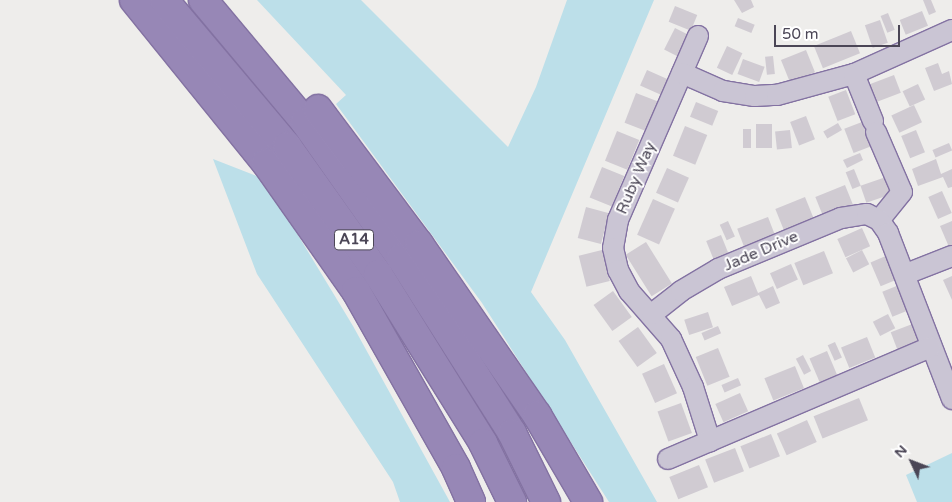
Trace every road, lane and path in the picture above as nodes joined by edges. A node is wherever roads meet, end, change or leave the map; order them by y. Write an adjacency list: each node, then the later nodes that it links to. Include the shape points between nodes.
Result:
1 (134, 0): 17 (highway, via 266,163 356,291 456,468)
2 (164, 0): 18 (highway, A14, via 287,146 378,274 483,443)
3 (203, 0): 6 (highway, A14)
4 (952, 30): 8 (street)
5 (698, 36): 7 (street, Ruby Way)
6 (262, 68): 19 (highway, A14, via 305,122 401,258 512,433); 20 (highway, via 320,111 419,244 537,415)
7 (682, 73): 8 (street, via 723,91 755,96 777,95); 12 (street, Ruby Way, via 618,220 612,248 618,270 629,291)
8 (854, 74): 9 (street, via 902,192)
9 (879, 220): 11 (street); 12 (street, Jade Drive, via 861,212 840,218 709,274)
10 (952, 256): 11 (street)
11 (906, 274): 13 (street)
12 (652, 314): 15 (street, Ruby Way, via 671,339 683,365)
13 (930, 347): 14 (street); 15 (street)
14 (952, 399)
15 (710, 441): 16 (street)
16 (668, 459)
17 (470, 502)
18 (512, 502)
19 (546, 502)
20 (588, 502)

